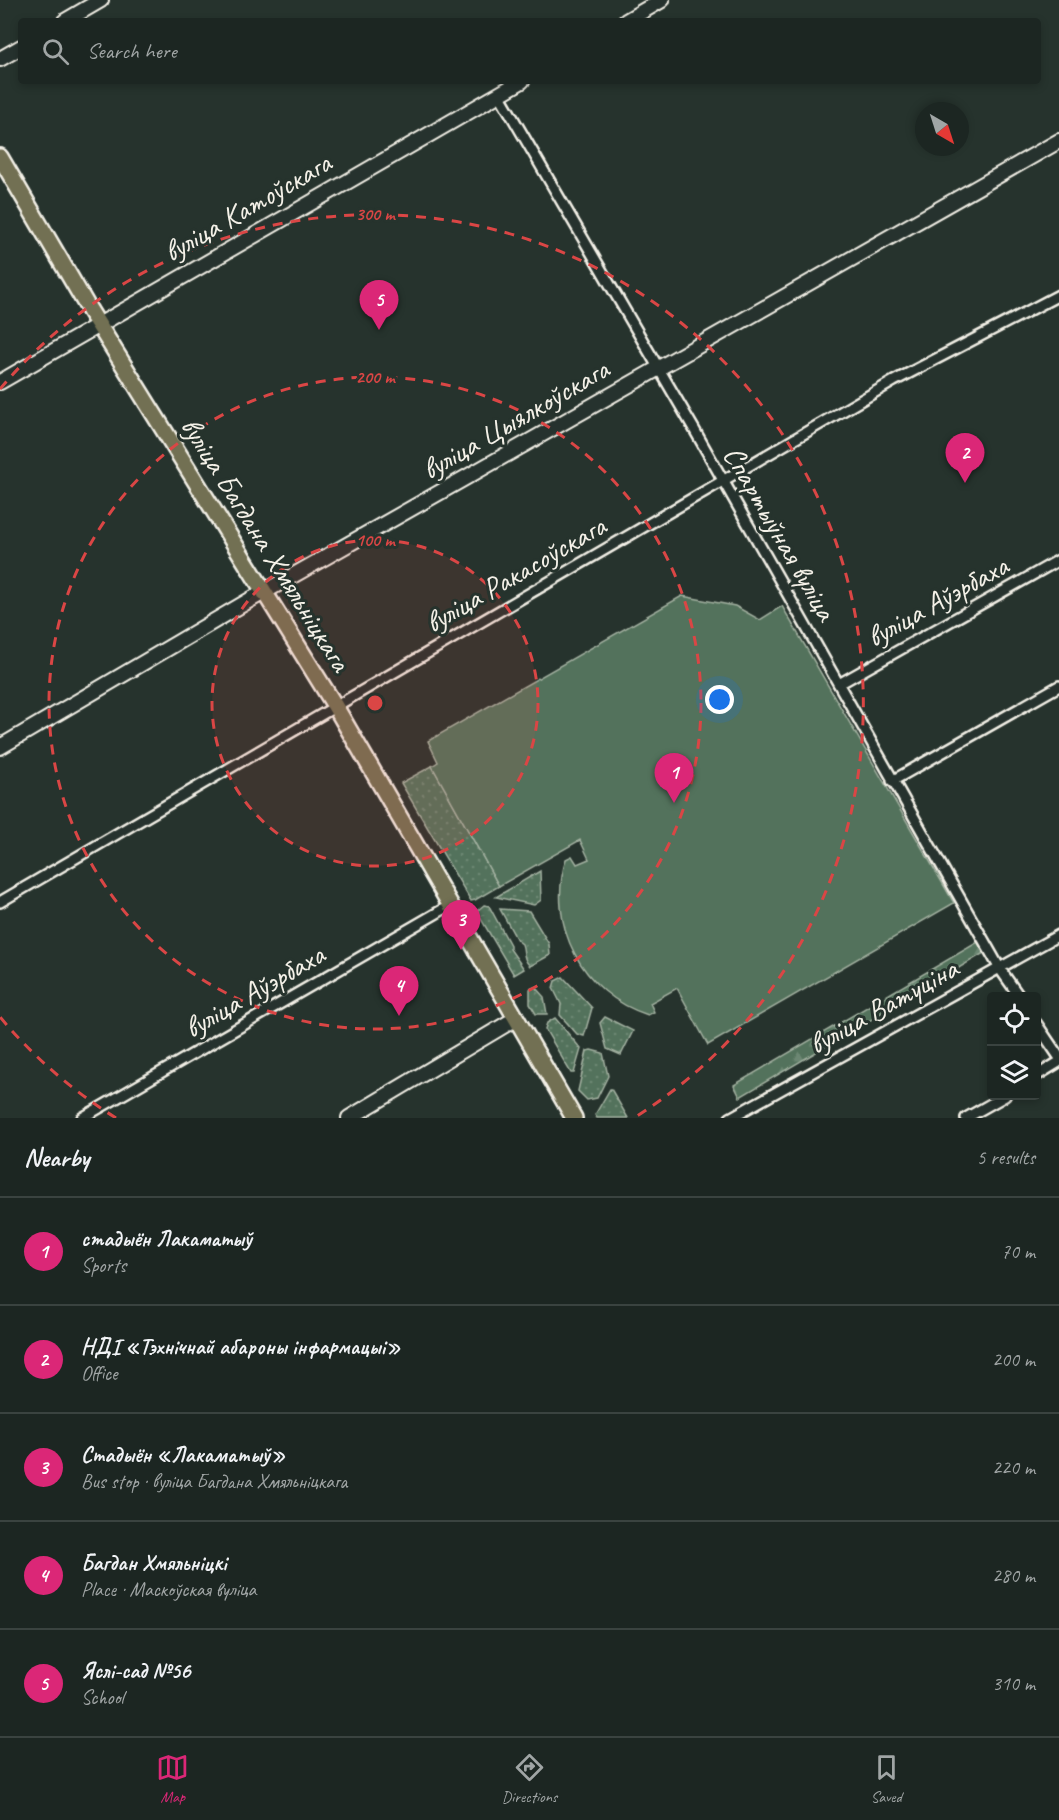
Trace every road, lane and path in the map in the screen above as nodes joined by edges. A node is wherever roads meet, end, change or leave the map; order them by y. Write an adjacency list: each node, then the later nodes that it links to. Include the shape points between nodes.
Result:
1 (101, 0): 3 (street)
2 (662, 0): 4 (street)
3 (70, 18)
4 (631, 18)
5 (18, 49): 6 (street)
6 (0, 59)
7 (517, 84): 8 (street, вуліца Катоўскага)
8 (499, 94): 12 (street, вуліца Катоўскага); 13 (street, Спартыўная вуліца)
9 (1059, 141): 13 (street, вуліца Цыялкоўскага)
10 (0, 157): 12 (main road, вуліца Багдана Хмяльніцкага)
11 (1059, 295): 15 (street, вуліца Ракасоўскага, via 894,381)
12 (99, 324): 14 (street, вуліца Катоўскага); 17 (main road, вуліца Багдана Хмяльніцкага)
13 (658, 369): 15 (street, Спартыўная вуліца); 17 (street, вуліца Цыялкоўскага)
14 (0, 382)
15 (721, 481): 18 (street, Спартыўная вуліца); 20 (street, вуліца Ракасоўскага)
16 (1059, 561): 18 (street, вуліца Аўэрбаха)
17 (263, 592): 20 (main road, вуліца Багдана Хмяльніцкага); 21 (street, вуліца Цыялкоўскага)
18 (839, 684): 22 (street, Спартыўная вуліца)
19 (1059, 686): 22 (street)
20 (335, 706): 23 (street, вуліца Ракасоўскага); 24 (main road, вуліца Багдана Хмяльніцкага)
21 (0, 747)
22 (892, 781): 26 (street, Спартыўная вуліца)
23 (0, 902)
24 (449, 906): 28 (main road, вуліца Багдана Хмяльніцкага); 34 (street, вуліца Аўэрбаха)
25 (1059, 935): 26 (street, вуліца Ватуціна)
26 (1000, 969): 27 (street, Спартыўная вуліца); 37 (street, вуліца Ватуціна)
27 (1016, 992)
28 (515, 1019): 35 (street); 36 (main road, вуліца Багдана Хмяльніцкага)
29 (1041, 1030): 30 (street)
30 (1059, 1057)
31 (1059, 1062): 32 (street)
32 (1041, 1073)
33 (997, 1100): 38 (street)
34 (82, 1118)
35 (349, 1118)
36 (574, 1118)
37 (729, 1118)
38 (966, 1118)

